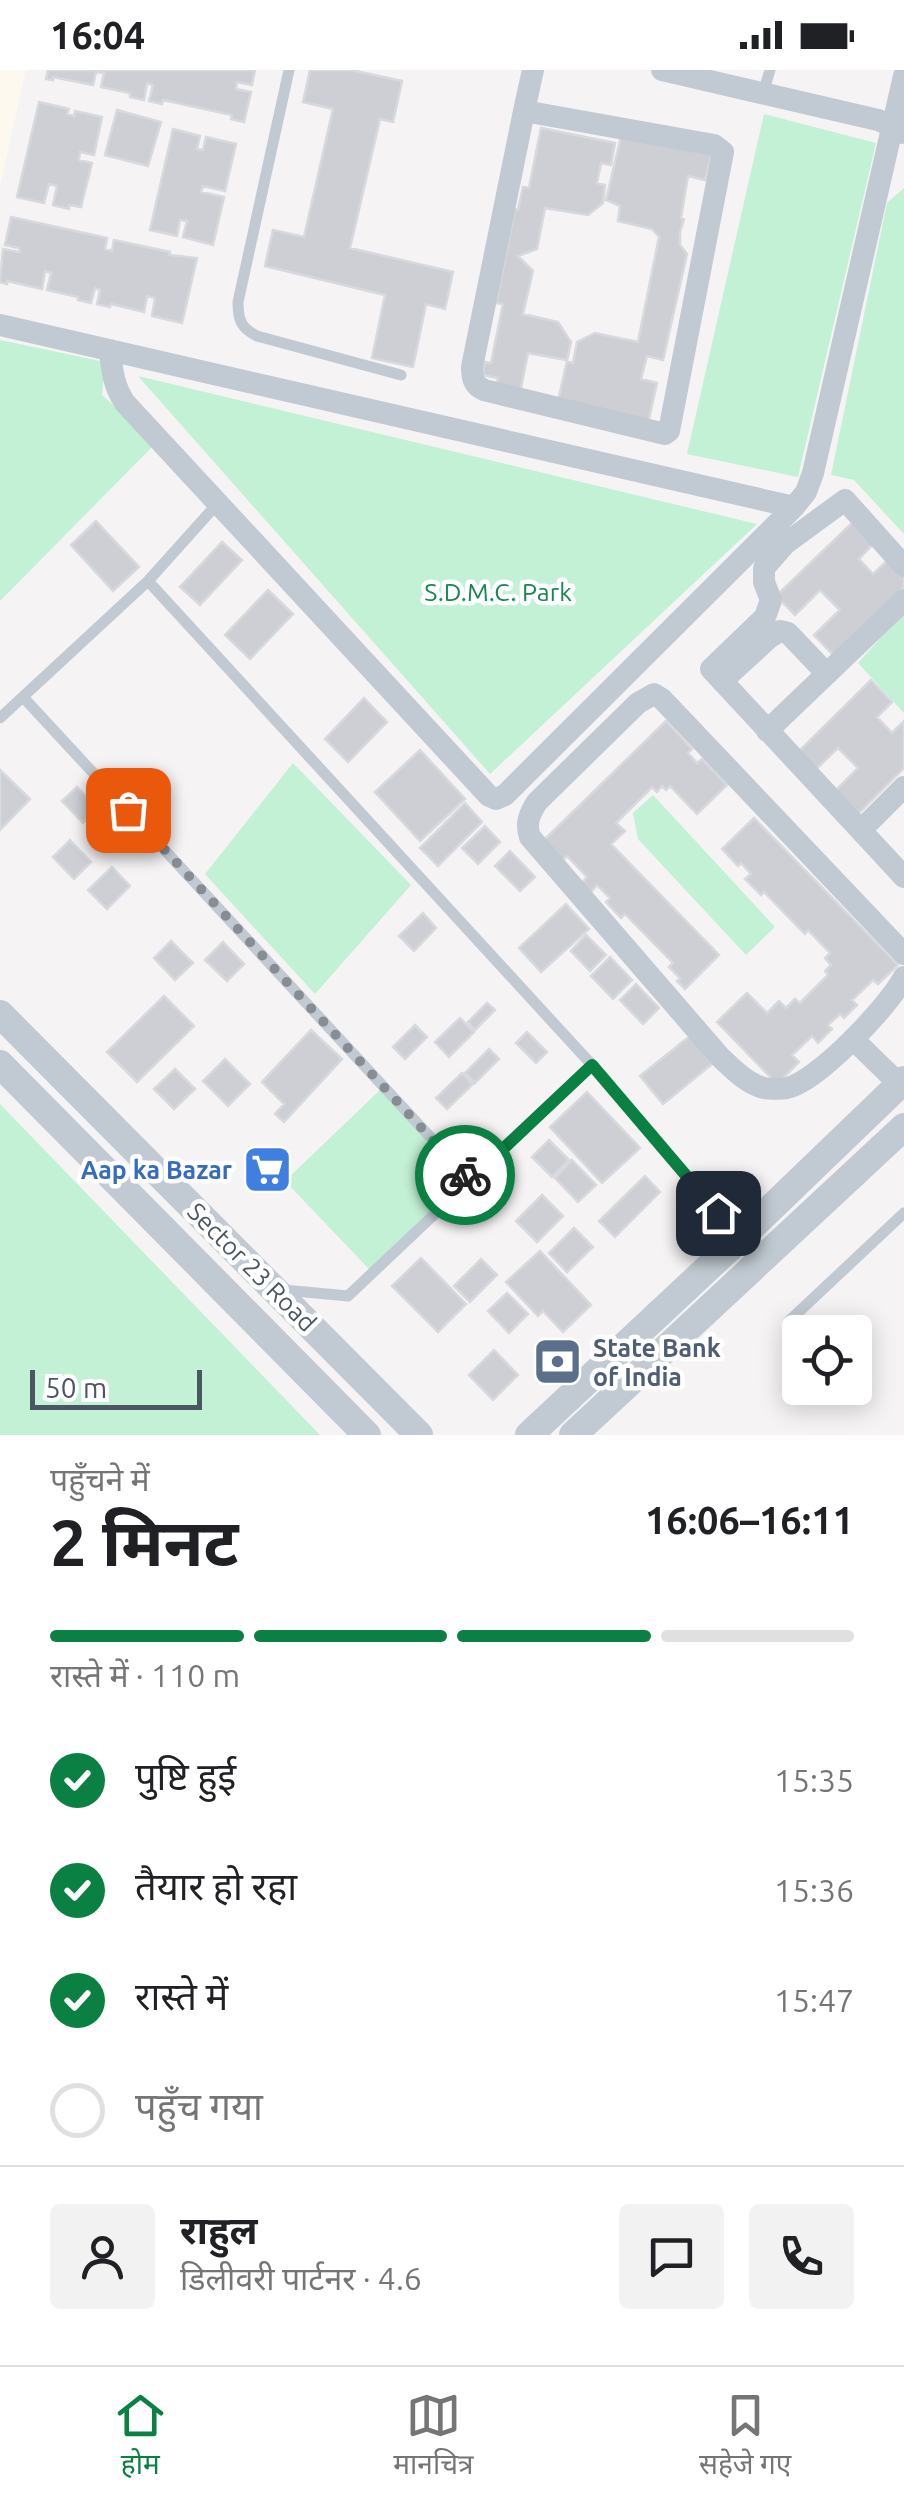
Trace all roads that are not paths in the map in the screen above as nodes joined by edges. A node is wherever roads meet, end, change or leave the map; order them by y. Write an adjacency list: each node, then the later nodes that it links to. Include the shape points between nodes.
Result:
1 (289, 70): 11 (lane, via 238,317 256,336)
2 (533, 70): 7 (street)
3 (662, 70): 6 (street)
4 (770, 70): 6 (lane)
5 (904, 76): 8 (street)
6 (763, 93): 8 (street)
7 (524, 111): 7 (street, via 472,366 474,383 665,434 723,152 714,145)
8 (899, 131): 13 (street, via 812,474)
9 (0, 324): 10 (street)
10 (110, 350): 12 (street, via 112,378 125,402); 13 (street)
11 (401, 375)
12 (218, 503): 13 (street, via 496,799); 15 (lane)
13 (794, 506)
14 (904, 566): 18 (street, via 845,500 764,568 771,600 765,617 710,669)
15 (148, 581): 19 (lane); 30 (lane)
16 (904, 600): 17 (street)
17 (826, 674): 18 (street, via 780,631); 21 (street)
18 (722, 681): 21 (street)
19 (23, 697): 20 (lane); 33 (lane)
20 (0, 718)
21 (767, 732): 23 (street)
22 (904, 786): 23 (street)
23 (860, 830): 24 (street)
24 (904, 877)
25 (904, 954): 28 (street, via 654,694 530,813 530,836 742,1077 764,1088 788,1088 812,1076)
26 (904, 978): 28 (street)
27 (0, 1014): 36 (street, Sector 23 Road)
28 (853, 1038): 31 (street)
29 (0, 1064): 38 (street, Sector 23 Road)
30 (592, 1065): 33 (lane); 35 (lane)
31 (902, 1082): 35 (street)
32 (904, 1127): 41 (street)
33 (470, 1180): 36 (lane, via 348,1296)
34 (904, 1213): 37 (lane)
35 (740, 1238): 40 (street)
36 (274, 1290): 39 (street, Sector 23 Road)
37 (796, 1315)
38 (368, 1435)
39 (418, 1435)
40 (530, 1435)
41 (573, 1435)

